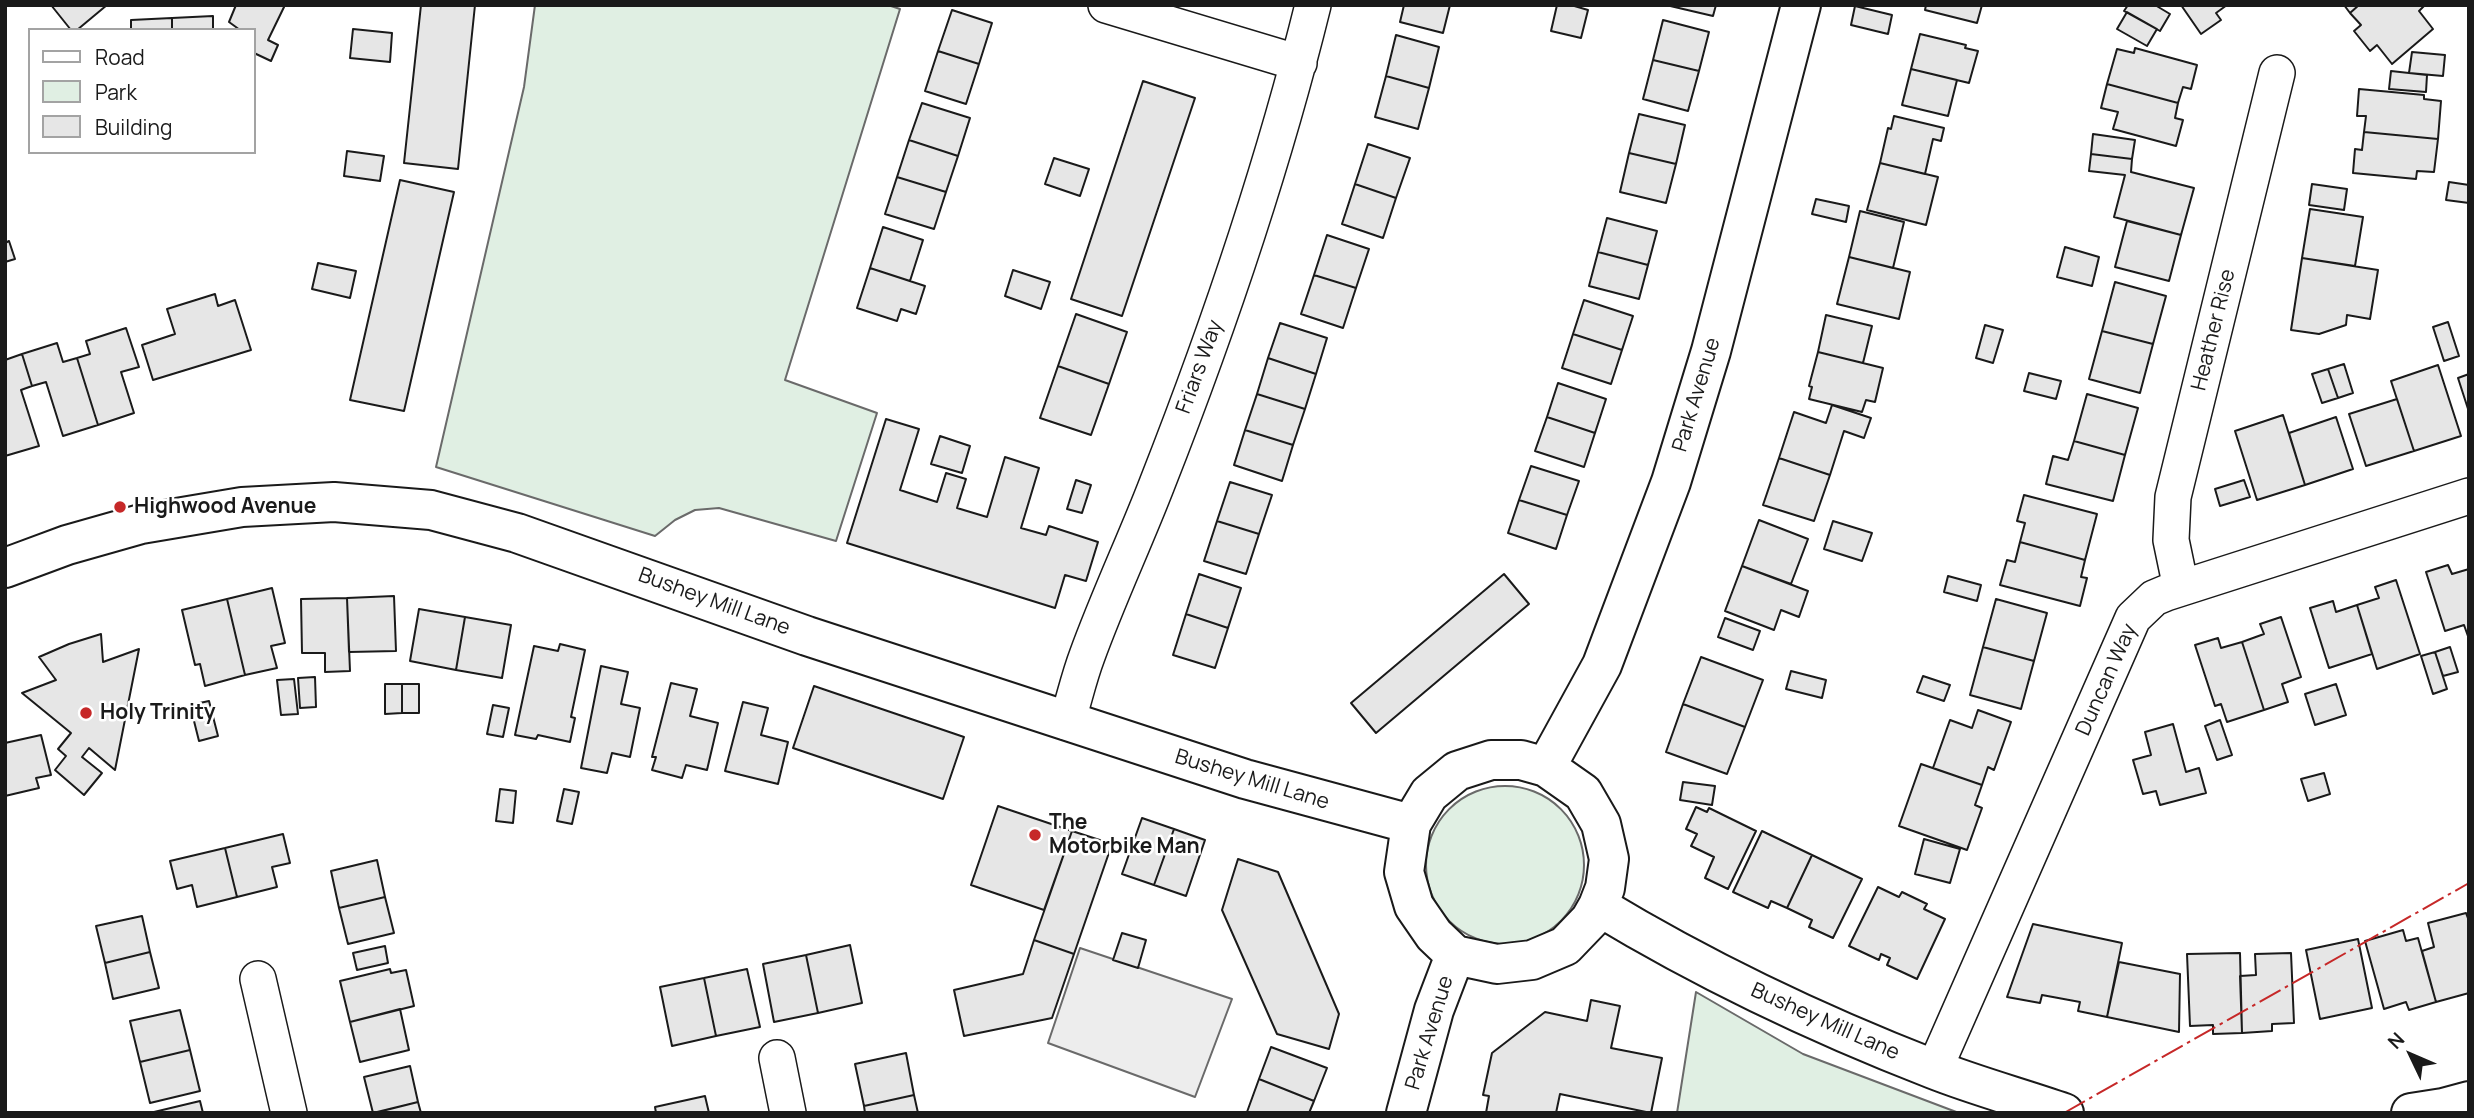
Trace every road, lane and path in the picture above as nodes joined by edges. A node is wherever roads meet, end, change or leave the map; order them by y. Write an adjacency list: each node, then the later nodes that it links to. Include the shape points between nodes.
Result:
1 (1105, 5): 4 (street)
2 (1313, 5): 4 (street, Friars Way)
3 (1801, 5): 10 (street, Park Avenue, via 1712,351 1661,512 1602,665)
4 (1299, 63): 9 (street, Friars Way, via 1205,356 1087,656)
5 (2277, 73): 8 (street, Heather Rise, via 2173,497 2171,540)
6 (2469, 496): 8 (street, Duncan Way)
7 (5, 568): 9 (street, Bushey Mill Lane, via 141,524 242,507 334,502 431,510 517,533)
8 (2181, 588): 16 (street, Duncan Way, via 2154,598 2133,618)
9 (1067, 722): 11 (street, Bushey Mill Lane, via 1245,779)
10 (1546, 767): 11 (street, via 1521,760 1491,760 1457,771 1429,794); 12 (street, via 1583,793 1601,824 1609,859)
11 (1411, 824): 13 (street, via 1404,872 1414,906)
12 (1598, 906): 13 (street, via 1565,946 1532,960 1497,964); 16 (street, Bushey Mill Lane, via 1783,1006)
13 (1455, 955): 20 (street, Park Avenue, via 1434,1010)
14 (258, 979): 18 (street)
15 (777, 1058): 19 (street)
16 (1934, 1070): 21 (street, Bushey Mill Lane)
17 (2469, 1101): 22 (street)
18 (289, 1113)
19 (788, 1113)
20 (1406, 1113)
21 (2064, 1113)
22 (2411, 1113)

